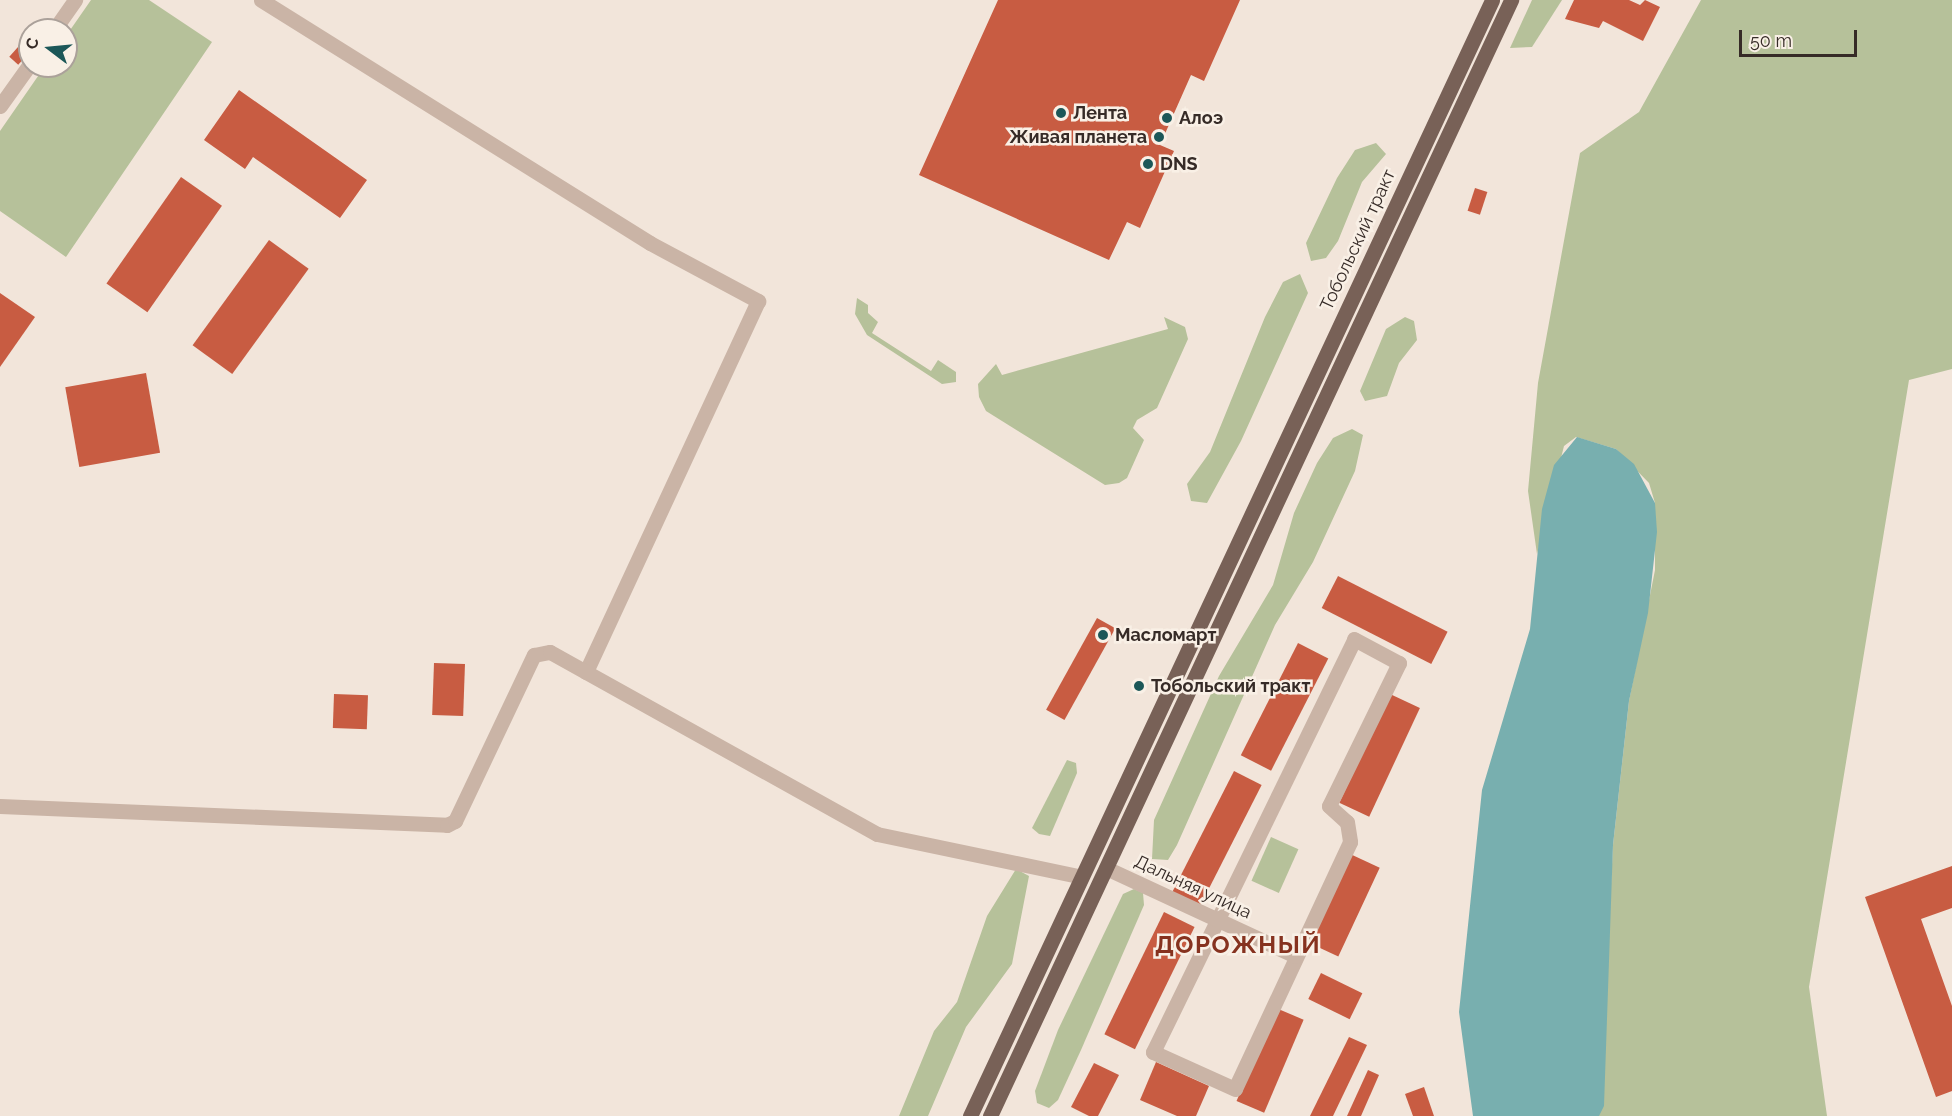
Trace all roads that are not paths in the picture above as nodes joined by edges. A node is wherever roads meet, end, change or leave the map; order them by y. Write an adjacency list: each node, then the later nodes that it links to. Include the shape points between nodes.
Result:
1 (75, 0): 5 (street)
2 (261, 0): 8 (street, via 650,243 758,301)
3 (1492, 0): 11 (main road, Тобольский тракт)
4 (1511, 0): 10 (main road, Тобольский тракт)
5 (62, 18)
6 (20, 78): 7 (street)
7 (0, 106)
8 (586, 672): 9 (street, via 550,652 534,655 455,821 447,825); 11 (street, via 878,834)
9 (0, 806)
10 (1106, 868): 12 (street, Дальняя улица); 15 (main road, Тобольский тракт)
11 (1082, 877): 14 (main road, Тобольский тракт)
12 (1216, 920): 13 (street, Дальняя улица); 13 (street, via 1153,1052 1235,1089); 13 (street, via 1354,639 1400,663 1329,806 1347,822 1350,842)
13 (1296, 956)
14 (970, 1116)
15 (990, 1116)

